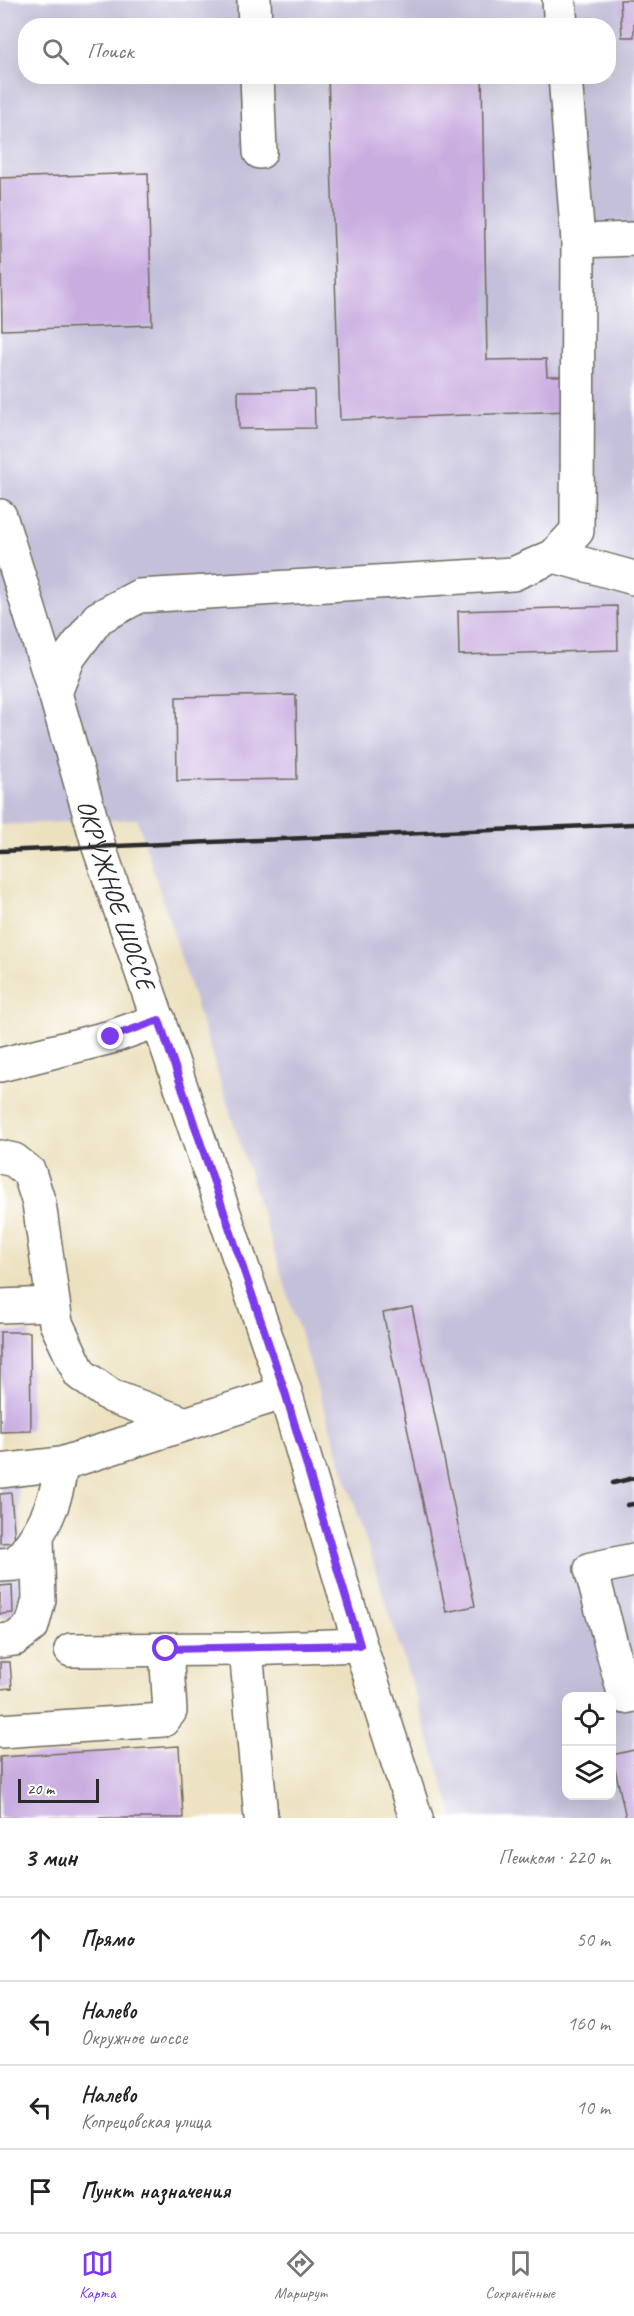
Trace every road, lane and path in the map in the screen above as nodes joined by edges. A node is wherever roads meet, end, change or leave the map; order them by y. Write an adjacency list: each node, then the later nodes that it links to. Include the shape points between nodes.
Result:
1 (254, 0): 3 (street)
2 (559, 0): 4 (street)
3 (255, 18)
4 (560, 18)
5 (257, 84): 7 (street)
6 (566, 84): 9 (street)
7 (260, 152)
8 (634, 239): 9 (street)
9 (578, 241): 11 (street, via 577,531)
10 (0, 516): 13 (street, ОКРУЖНОЕ ШОССЕ)
11 (554, 556): 12 (street); 14 (street, via 513,574 139,596 98,618 69,657)
12 (634, 578)
13 (14, 607): 14 (street, ОКРУЖНОЕ ШОССЕ)
14 (56, 693): 15 (street, ОКРУЖНОЕ ШОССЕ, via 99,847)
15 (159, 1020): 16 (street, via 111,1037); 20 (street, ОКРУЖНОЕ ШОССЕ)
16 (0, 1065)
17 (0, 1157): 18 (street, via 14,1160 29,1172 39,1203)
18 (53, 1304): 19 (street); 21 (street, via 56,1323 80,1374 111,1396)
19 (0, 1306)
20 (285, 1392): 21 (street); 28 (street, ОКРУЖНОЕ ШОССЕ)
21 (186, 1424): 22 (street)
22 (61, 1464): 23 (street); 24 (street, via 53,1501)
23 (0, 1471)
24 (37, 1538): 26 (street, via 16,1564); 27 (street, via 39,1600 32,1626 15,1639)
25 (634, 1560): 32 (street, via 591,1569 625,1697)
26 (0, 1565)
27 (0, 1641)
28 (360, 1645): 30 (street); 35 (street, ОКРУЖНОЕ ШОССЕ)
29 (166, 1649): 30 (street); 31 (street); 33 (street, via 170,1711 163,1720)
30 (246, 1649): 34 (street)
31 (71, 1650)
32 (634, 1695)
33 (0, 1731)
34 (261, 1818)
35 (416, 1818)

